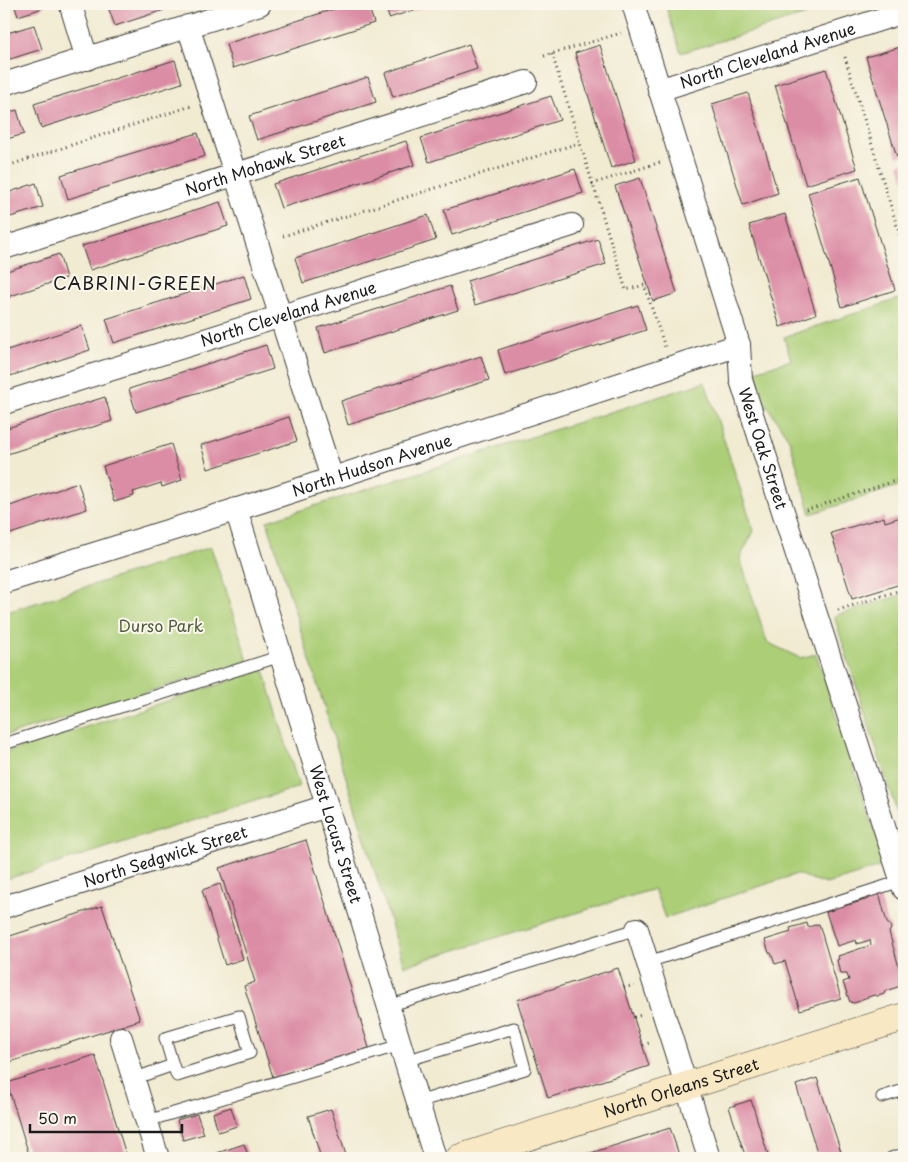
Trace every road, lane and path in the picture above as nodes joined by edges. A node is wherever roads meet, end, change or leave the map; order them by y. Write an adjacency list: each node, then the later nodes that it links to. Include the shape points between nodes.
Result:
1 (633, 4): 13 (street, West Oak Street)
2 (252, 5): 5 (street)
3 (71, 6): 10 (street)
4 (904, 12): 13 (street, North Cleveland Avenue)
5 (188, 26): 10 (street); 18 (street)
6 (621, 33): 7 (path)
7 (552, 54): 8 (path); 15 (path)
8 (544, 56)
9 (845, 57): 23 (path)
10 (87, 58): 12 (street)
11 (526, 82): 18 (street, North Mohawk Street)
12 (4, 84)
13 (659, 90): 25 (street, West Oak Street)
14 (194, 105): 17 (path)
15 (580, 143): 19 (path); 21 (path)
16 (663, 162): 19 (path)
17 (4, 167)
18 (235, 175): 22 (street, North Mohawk Street); 24 (street)
19 (592, 184): 26 (path, via 626,290 644,285)
20 (572, 225): 24 (street, North Cleveland Avenue)
21 (283, 236)
22 (4, 248)
23 (904, 249)
24 (280, 316): 27 (street, North Cleveland Avenue); 28 (street)
25 (739, 346): 28 (street, North Hudson Avenue); 38 (street, West Oak Street, via 742,380)
26 (666, 350)
27 (4, 403)
28 (332, 478): 30 (street, North Hudson Avenue)
29 (904, 478): 31 (path)
30 (236, 510): 32 (street, North Hudson Avenue); 35 (street, West Locust Street)
31 (806, 510)
32 (4, 582)
33 (904, 588): 34 (path)
34 (838, 610)
35 (281, 656): 36 (lane); 37 (street, West Locust Street)
36 (4, 744)
37 (327, 806): 39 (street, North Sedgwick Street); 42 (street, West Locust Street)
38 (903, 883): 41 (lane)
39 (4, 907)
40 (638, 929): 41 (street); 42 (lane)
41 (648, 962): 52 (street)
42 (388, 1006): 49 (street, West Locust Street)
43 (645, 1014): 44 (path)
44 (634, 1017)
45 (904, 1017): 52 (street, North Orleans Street)
46 (121, 1038): 51 (street)
47 (653, 1042): 48 (path)
48 (643, 1045)
49 (403, 1053): 55 (street, West Locust Street); 55 (lane, via 514,1028 525,1069); 56 (lane)
50 (173, 1066): 50 (lane, via 177,1076 250,1053 239,1016 165,1038); 51 (lane)
51 (133, 1078): 56 (street)
52 (687, 1086): 60 (street, North Orleans Street); 61 (street)
53 (904, 1090): 54 (lane)
54 (882, 1097)
55 (418, 1102): 59 (street, West Locust Street)
56 (146, 1121): 58 (street)
57 (904, 1154): 62 (lane)
58 (158, 1158)
59 (435, 1158)
60 (460, 1158)
61 (710, 1158)
62 (891, 1158)

